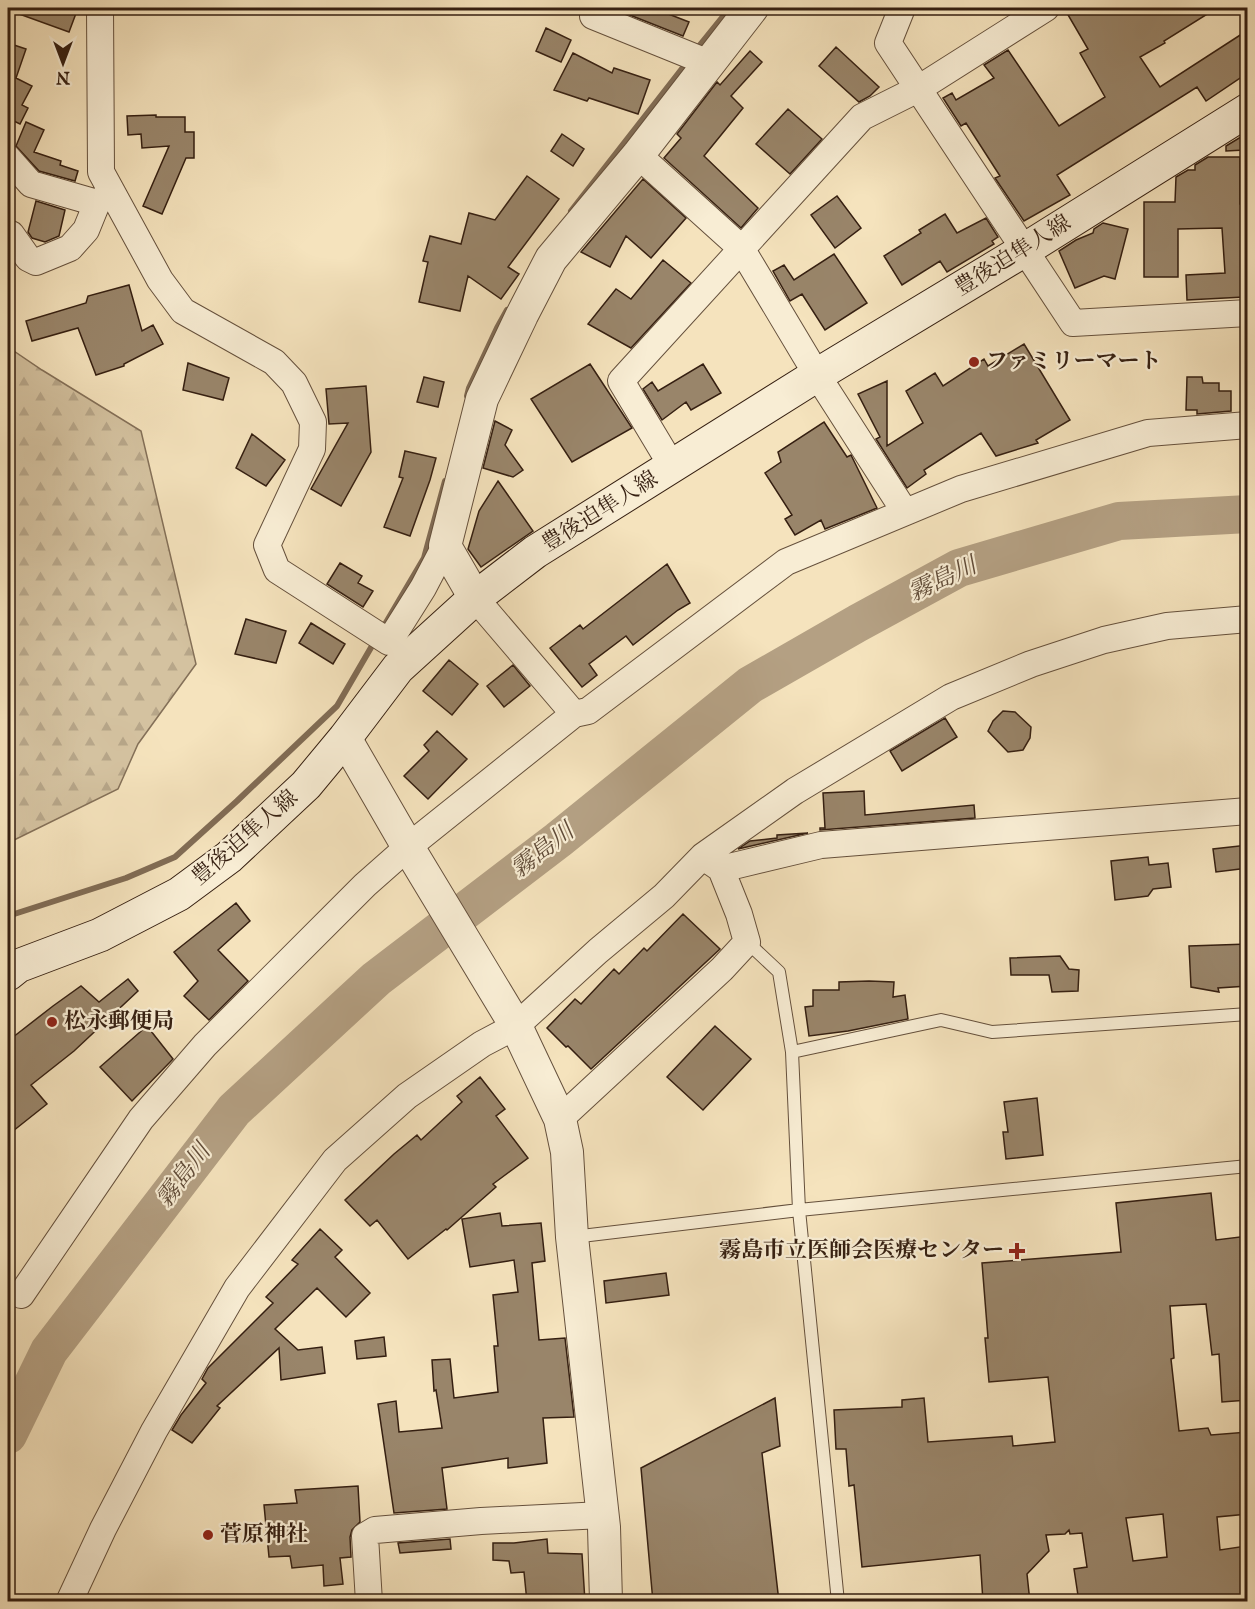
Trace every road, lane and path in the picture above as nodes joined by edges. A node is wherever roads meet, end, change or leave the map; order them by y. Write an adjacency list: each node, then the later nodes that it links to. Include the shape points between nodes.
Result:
1 (100, 8): 11 (street, via 101,172)
2 (752, 8): 6 (street)
3 (902, 8): 7 (street, via 888,43)
4 (1046, 8): 7 (street)
5 (593, 16): 6 (street)
6 (708, 62): 9 (street)
7 (918, 89): 13 (street, via 862,117); 14 (street)
8 (1248, 110): 14 (main road, 豊後迫隼人線)
9 (638, 154): 13 (street); 20 (street, via 551,259 522,315 482,399)
10 (8, 158): 11 (street, via 32,184)
11 (105, 197): 12 (street, via 86,230 70,248 36,262 28,258); 20 (street, via 183,311 274,362 294,383 313,422 312,449 267,545 277,570 380,637 423,588)
12 (8, 232)
13 (741, 248): 16 (street); 18 (street, via 621,381)
14 (1026, 249): 15 (street, via 1073,323); 16 (main road, 豊後迫隼人線)
15 (1248, 313)
16 (817, 375): 18 (main road, 豊後迫隼人線); 19 (street)
17 (1248, 425): 19 (street, via 1148,433 961,489)
18 (672, 466): 21 (main road, 豊後迫隼人線, via 535,552)
19 (905, 512): 23 (street, via 786,562 588,711)
20 (445, 546): 21 (street)
21 (476, 598): 23 (street); 24 (main road, 豊後迫隼人線, via 398,668)
22 (1248, 619): 27 (street, via 1167,626 1104,640 951,697 795,791)
23 (574, 714): 26 (street)
24 (345, 738): 26 (street); 29 (main road, 豊後迫隼人線, via 306,785 229,857 179,894 100,934 18,966)
25 (1248, 811): 27 (street, via 821,844)
26 (408, 847): 31 (street); 37 (street, via 205,1045 141,1119)
27 (712, 863): 28 (street, via 739,914); 31 (street, via 664,896)
28 (747, 942): 32 (lane, via 779,972); 33 (street)
29 (8, 974)
30 (1248, 1014): 32 (lane, via 992,1032 941,1020)
31 (516, 1026): 33 (street); 39 (street, via 482,1044 407,1096 335,1160 237,1288 154,1431)
32 (792, 1052): 35 (lane)
33 (560, 1119): 36 (street, via 567,1152)
34 (1248, 1166): 35 (lane)
35 (799, 1210): 36 (lane); 42 (lane)
36 (572, 1237): 38 (street)
37 (21, 1295)
38 (602, 1515): 40 (street, via 375,1530 365,1536); 41 (street)
39 (69, 1602)
40 (369, 1602)
41 (606, 1602)
42 (838, 1602)

